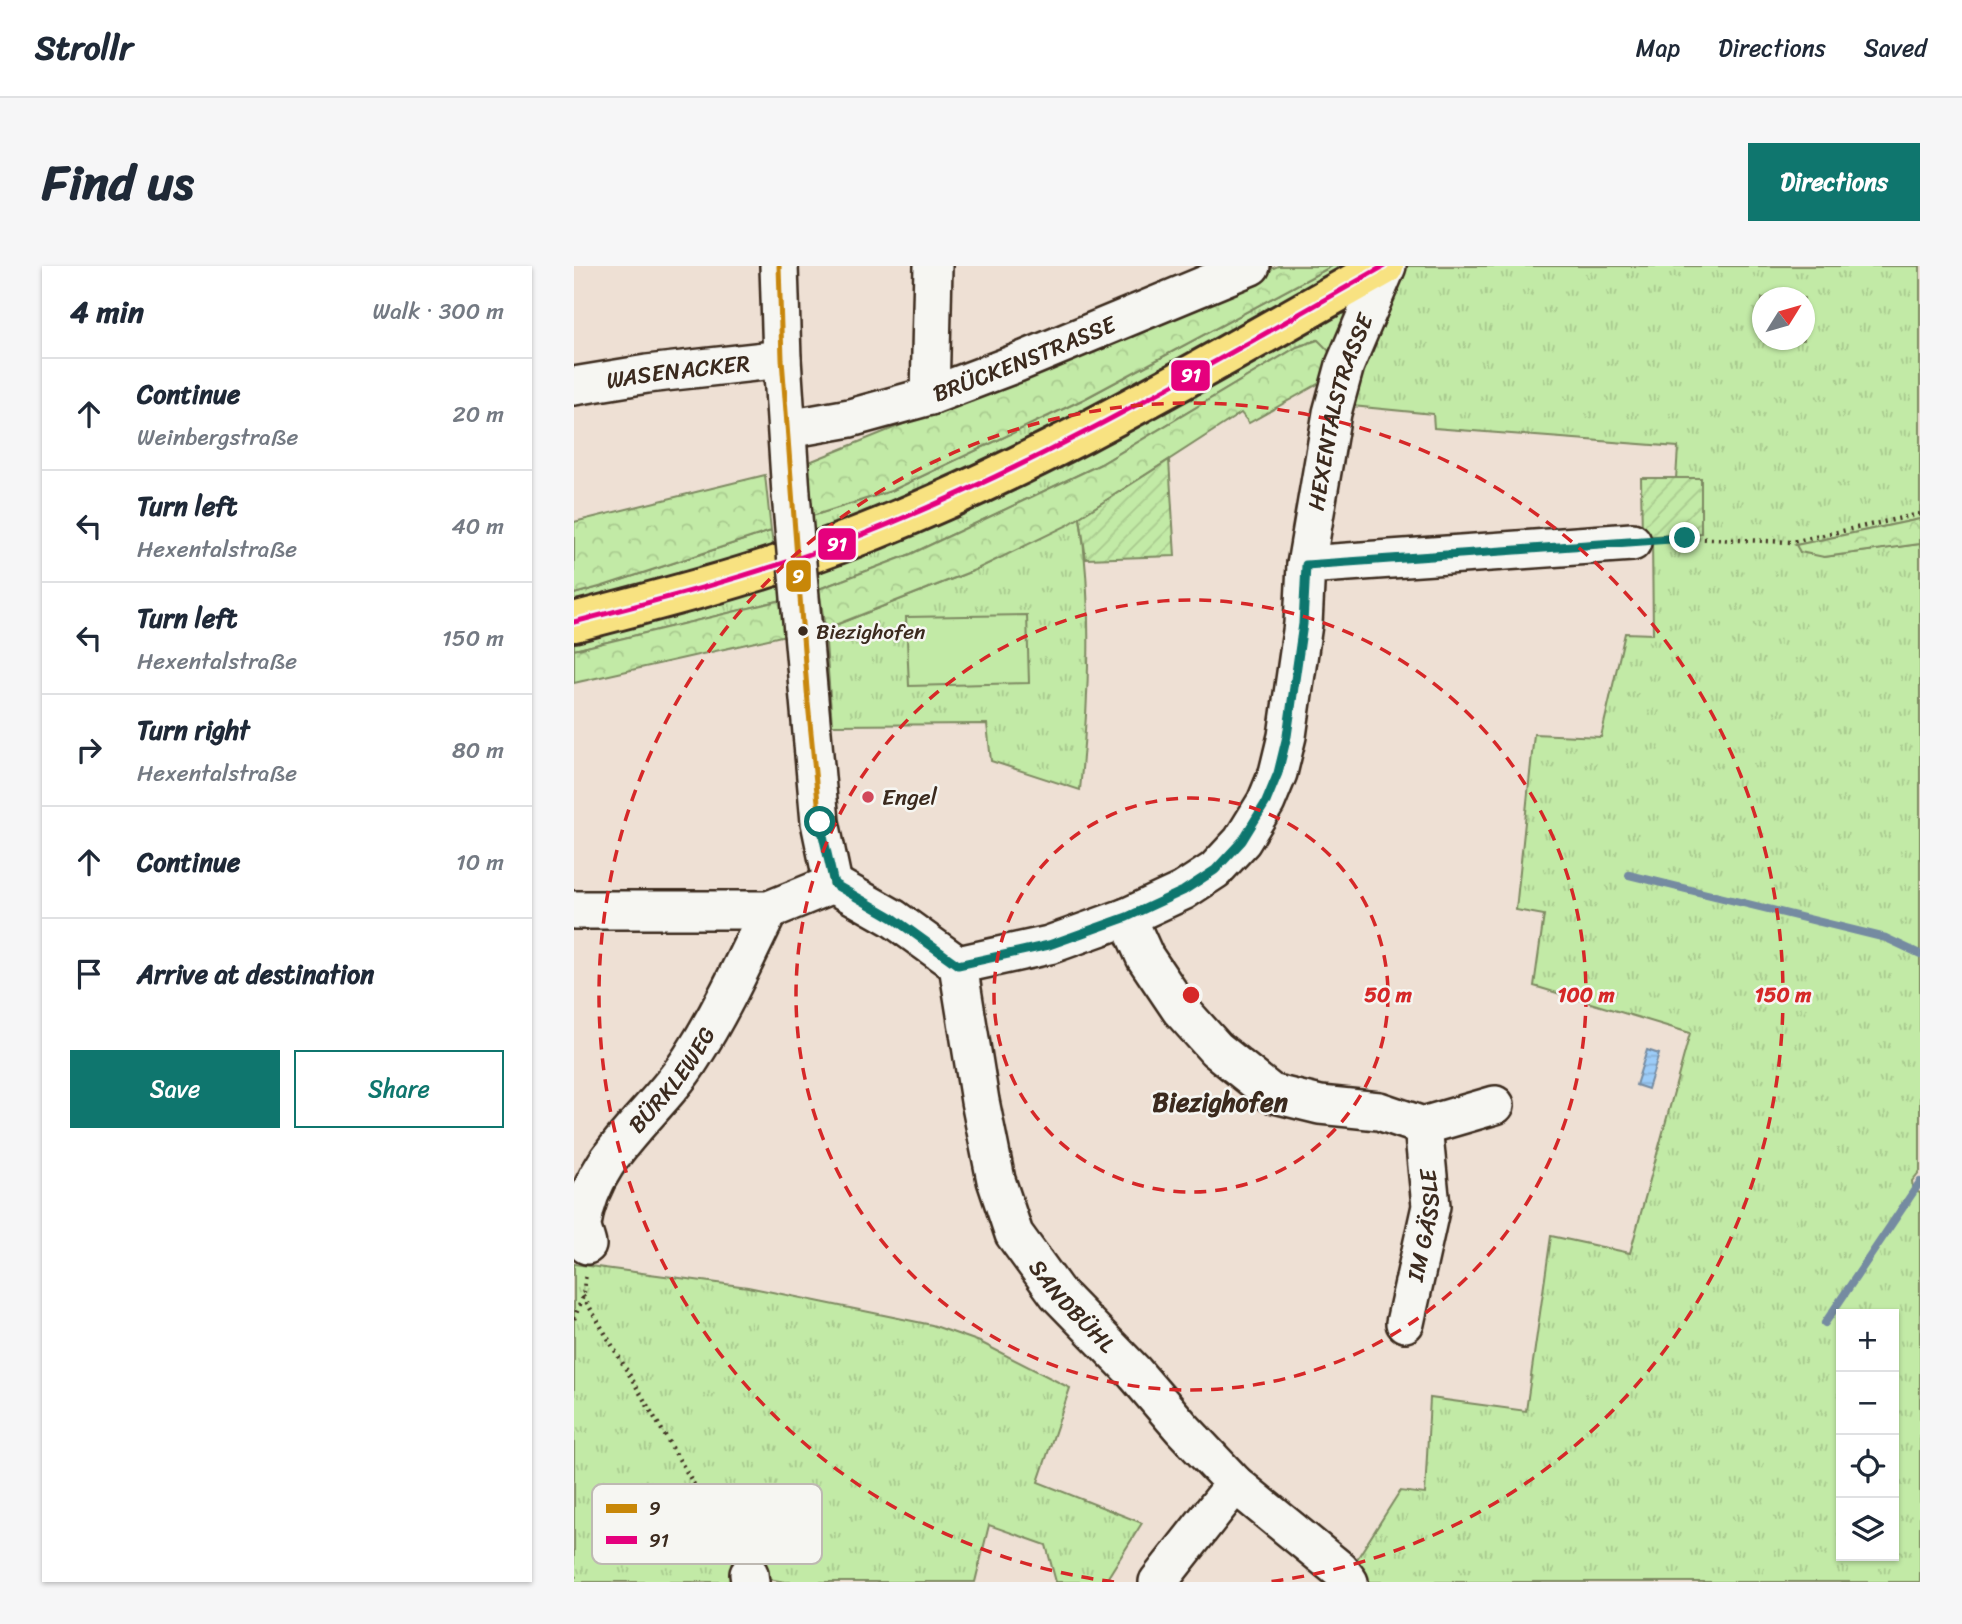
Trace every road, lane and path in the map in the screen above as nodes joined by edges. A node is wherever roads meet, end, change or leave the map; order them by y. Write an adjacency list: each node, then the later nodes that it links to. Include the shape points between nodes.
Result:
1 (779, 266): 6 (street)
2 (933, 266): 8 (street)
3 (1251, 266): 5 (street, BRÜCKENSTRASSE)
4 (1386, 266): 12 (street, HEXENTALSTRASSE, via 1345,365 1332,413); 13 (main road, HEXENTALSTRASSE, via 1150,398 953,496 837,544 690,592)
5 (1214, 274): 8 (street, BRÜCKENSTRASSE, via 1017,363)
6 (782, 359): 7 (street, WASENACKER); 9 (street)
7 (574, 386)
8 (930, 396): 9 (street, BRÜCKENSTRASSE)
9 (788, 429): 14 (street, bridge, via 820,822)
10 (1920, 514): 11 (path, via 1792,542 1685,538)
11 (1632, 542): 12 (street)
12 (1306, 565): 17 (street, HEXENTALSTRASSE, via 1303,624 1287,736 1266,802 1242,841 1215,870)
13 (574, 622)
14 (834, 884): 16 (street); 18 (street, via 893,918)
15 (574, 909): 16 (street)
16 (769, 910): 21 (street, BÜRKLEWEG, via 691,1060)
17 (1127, 917): 18 (street, HEXENTALSTRASSE, via 1049,945); 20 (street, via 1145,957 1180,1009 1216,1049 1270,1093 1320,1105 1379,1111)
18 (958, 965): 27 (street, SANDBÜHL, via 979,1101 996,1180 1014,1234 1056,1293)
19 (1495, 1105): 20 (street)
20 (1423, 1126): 25 (street, IM GÄSSLE, via 1431,1206)
21 (583, 1188): 22 (street, BÜRKLEWEG, via 582,1228)
22 (587, 1245): 23 (path)
23 (583, 1296): 24 (path); 26 (path)
24 (574, 1319)
25 (1405, 1323)
26 (693, 1484)
27 (1235, 1484): 30 (street); 31 (street, SANDBÜHL)
28 (574, 1576): 29 (path)
29 (575, 1582)
30 (1158, 1582)
31 (1349, 1582)

